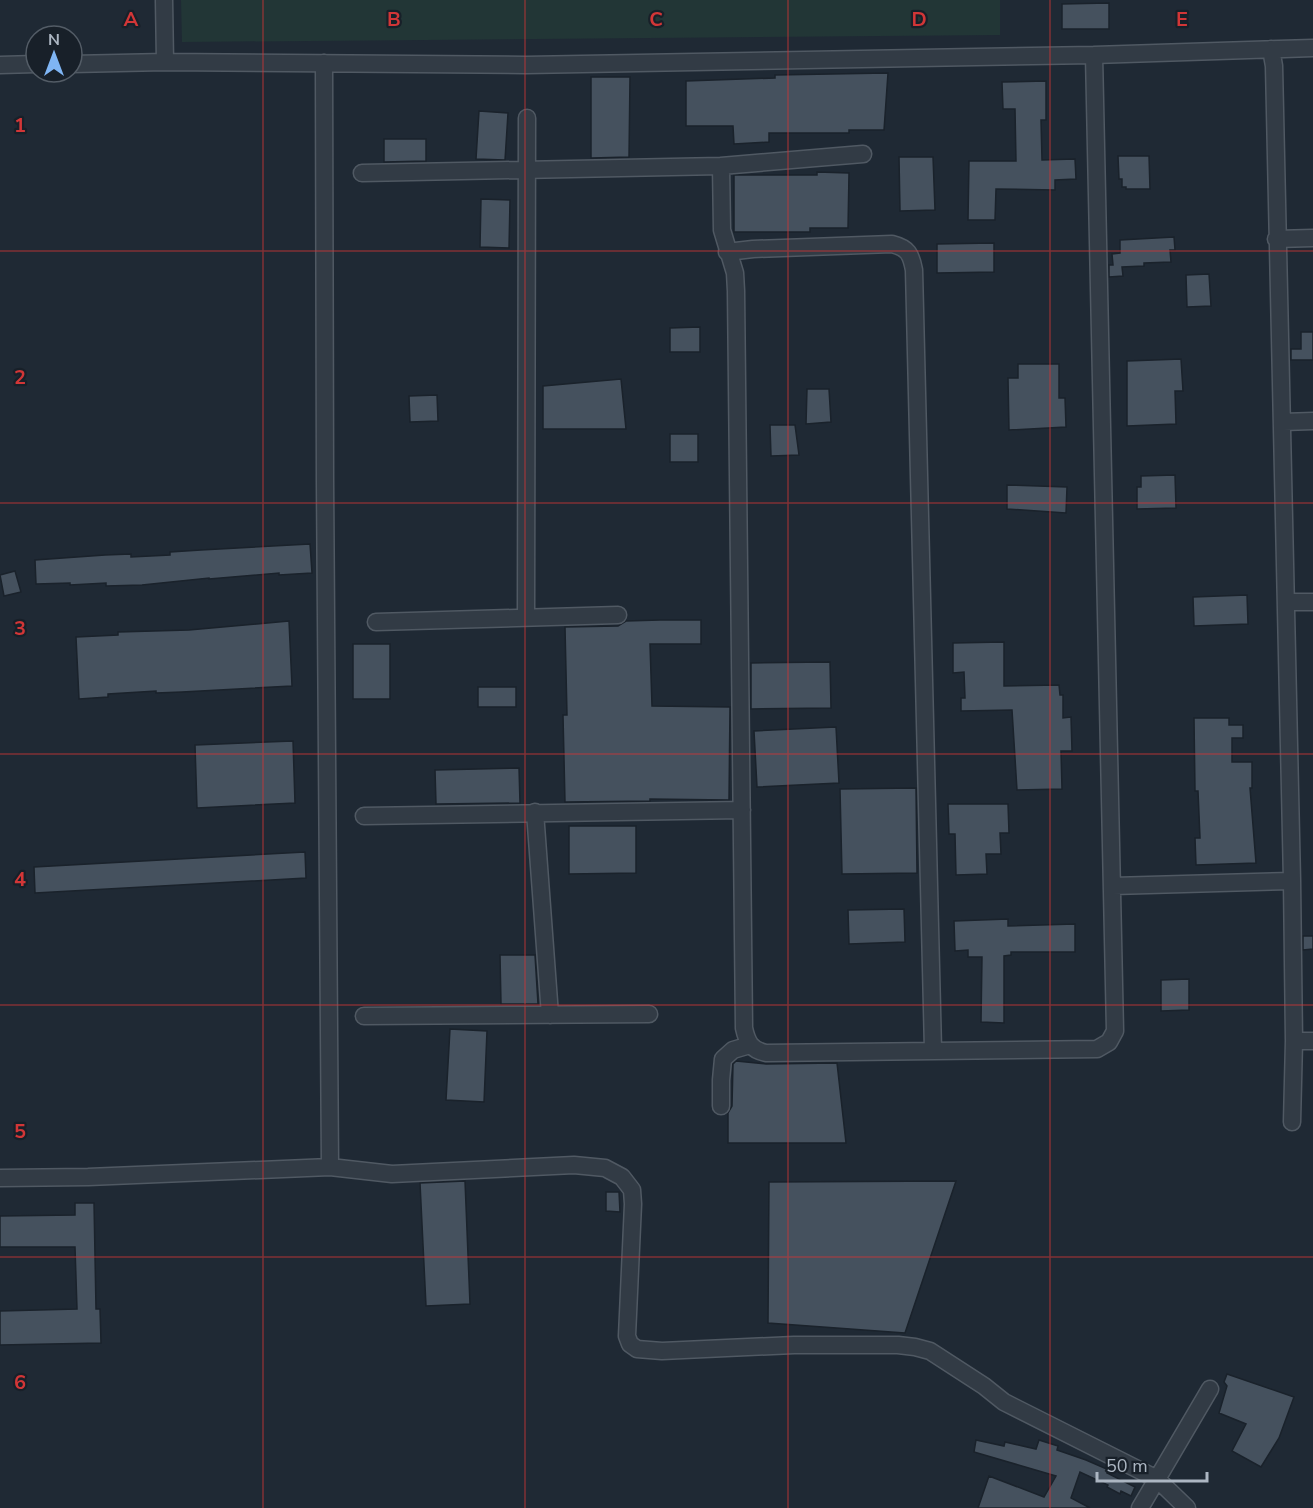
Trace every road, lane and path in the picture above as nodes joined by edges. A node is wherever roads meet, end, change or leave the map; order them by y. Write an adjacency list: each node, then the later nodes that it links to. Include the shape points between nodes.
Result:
1 (164, 0): 5 (street)
2 (1313, 48): 3 (street)
3 (1271, 49): 4 (street); 15 (street)
4 (1094, 55): 6 (street, via 526,64); 29 (street)
5 (165, 62): 6 (street); 8 (street)
6 (324, 63): 39 (street)
7 (24, 64): 9 (street)
8 (84, 64)
9 (0, 65)
10 (527, 118): 13 (street)
11 (863, 154): 12 (street)
12 (721, 166): 13 (street); 17 (street, via 722,230)
13 (526, 168): 14 (street); 23 (street)
14 (362, 173)
15 (1276, 238): 16 (street); 19 (street)
16 (1313, 238)
17 (727, 252): 25 (street, via 735,273 736,291); 36 (street, via 892,244 905,247 911,255)
18 (1313, 421): 19 (street)
19 (1283, 422): 20 (street)
20 (1286, 602): 21 (street); 28 (street)
21 (1313, 602)
22 (618, 615): 23 (street)
23 (526, 616): 24 (street)
24 (376, 622)
25 (742, 810): 26 (street); 35 (street, via 744,1028)
26 (535, 812): 27 (street); 30 (street)
27 (364, 816)
28 (1292, 881): 29 (street); 33 (street)
29 (1113, 886): 36 (street, via 1115,1031 1109,1042 1097,1049)
30 (550, 1014): 31 (street); 32 (street)
31 (649, 1014)
32 (364, 1016)
33 (1294, 1041): 34 (street); 38 (street)
34 (1313, 1041)
35 (750, 1046): 36 (street, via 766,1053); 37 (street, via 733,1050 723,1059)
36 (933, 1050)
37 (721, 1106)
38 (1292, 1122)
39 (330, 1167): 40 (street); 42 (street, via 392,1174 574,1165 605,1168 622,1177 632,1190 627,1336 638,1350 794,1345 915,1347 930,1351 1004,1402)
40 (0, 1178)
41 (1210, 1389): 42 (street)
42 (1156, 1479): 43 (street); 44 (street)
43 (1140, 1508)
44 (1187, 1508)

